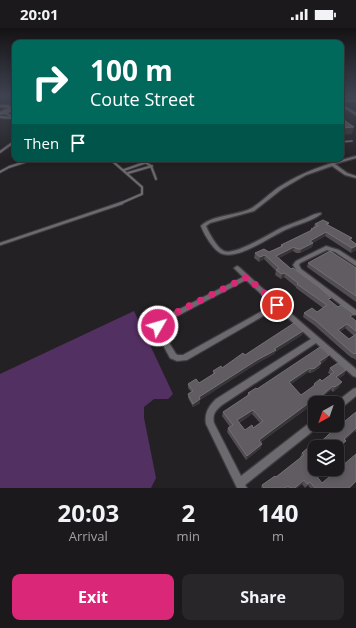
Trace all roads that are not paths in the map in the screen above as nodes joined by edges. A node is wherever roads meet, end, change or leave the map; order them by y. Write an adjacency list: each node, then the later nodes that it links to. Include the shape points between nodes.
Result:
1 (352, 141): 2 (lane)
2 (344, 142)
3 (12, 143): 4 (lane)
4 (0, 152)
5 (356, 157): 6 (street)
6 (344, 160)
7 (25, 162): 14 (lane)
8 (114, 162): 13 (lane)
9 (147, 162): 12 (lane); 13 (lane)
10 (339, 162): 11 (street)
11 (332, 164): 16 (street, via 346,174); 18 (street, via 305,174 280,188 252,210 208,222 203,226 219,250 229,253 253,245)
12 (152, 166): 15 (lane); 17 (lane)
13 (123, 170): 15 (lane)
14 (0, 172)
15 (128, 173): 19 (lane, via 142,187 142,194 138,197)
16 (356, 177)
17 (156, 179)
18 (319, 214)
19 (0, 244)
20 (356, 264): 24 (street, via 337,251 326,248 296,265 299,270)
21 (237, 268): 22 (street)
22 (247, 277): 23 (street); 23 (street, via 160,322 158,330 173,356 184,358)
23 (277, 305): 25 (street)
24 (356, 313)
25 (317, 339): 26 (street); 30 (street, via 210,410 210,424)
26 (356, 374)
27 (356, 391): 28 (street)
28 (344, 400)
29 (308, 430): 30 (street)
30 (241, 486)

